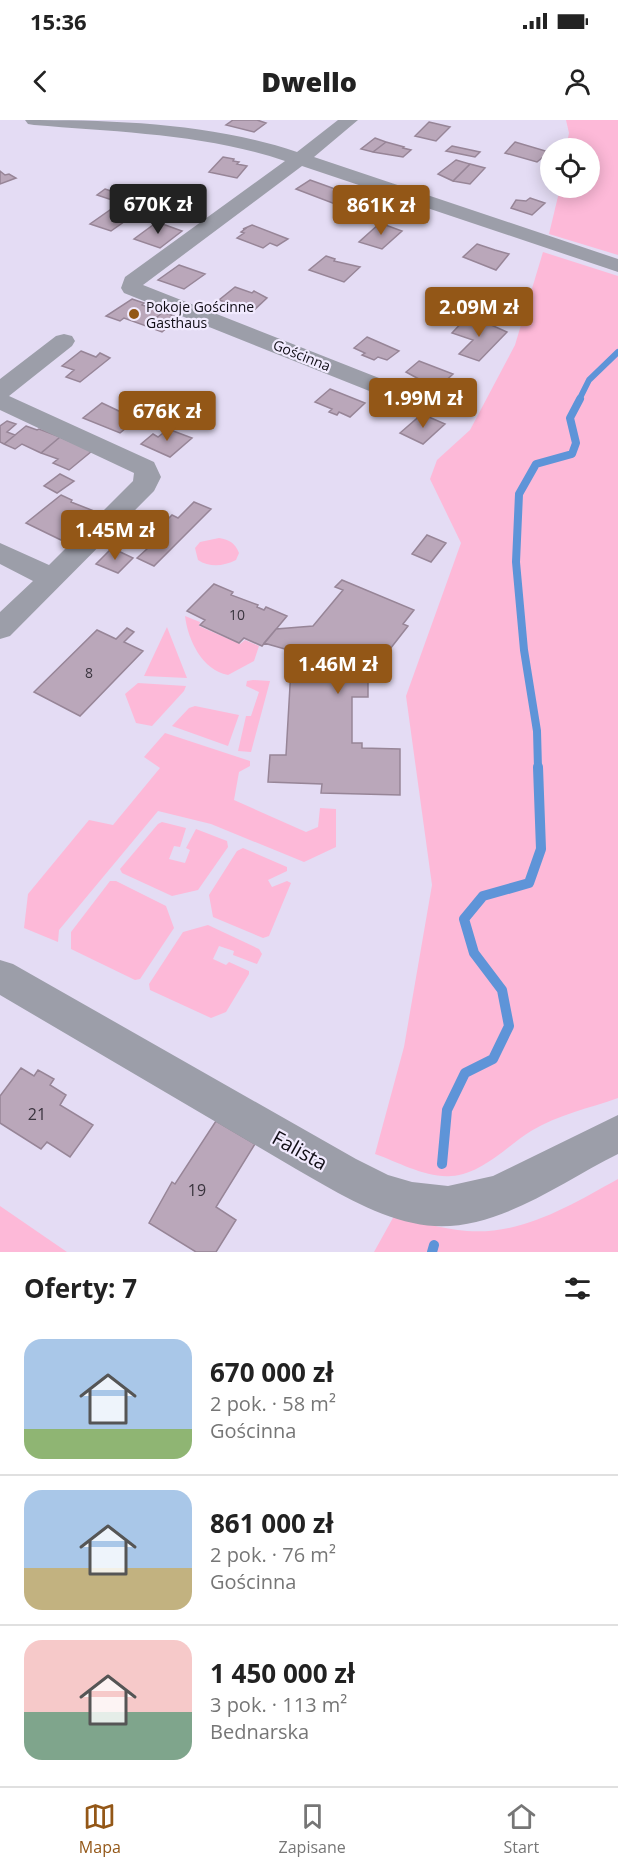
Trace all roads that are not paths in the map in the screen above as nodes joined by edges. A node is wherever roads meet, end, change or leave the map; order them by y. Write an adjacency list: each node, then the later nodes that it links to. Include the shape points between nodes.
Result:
1 (34, 120): 3 (street, via 200,135)
2 (349, 120): 3 (street)
3 (301, 158): 4 (street); 8 (street, Gościnna, via 133,282 132,288)
4 (618, 266)
5 (64, 340): 6 (street)
6 (0, 391)
7 (0, 402): 10 (street, via 145,468 148,477)
8 (436, 409)
9 (0, 552): 10 (street)
10 (52, 579): 11 (street)
11 (0, 629)
12 (0, 976): 13 (street, Falista, via 353,1179 414,1203 446,1206 506,1192)
13 (618, 1134)

